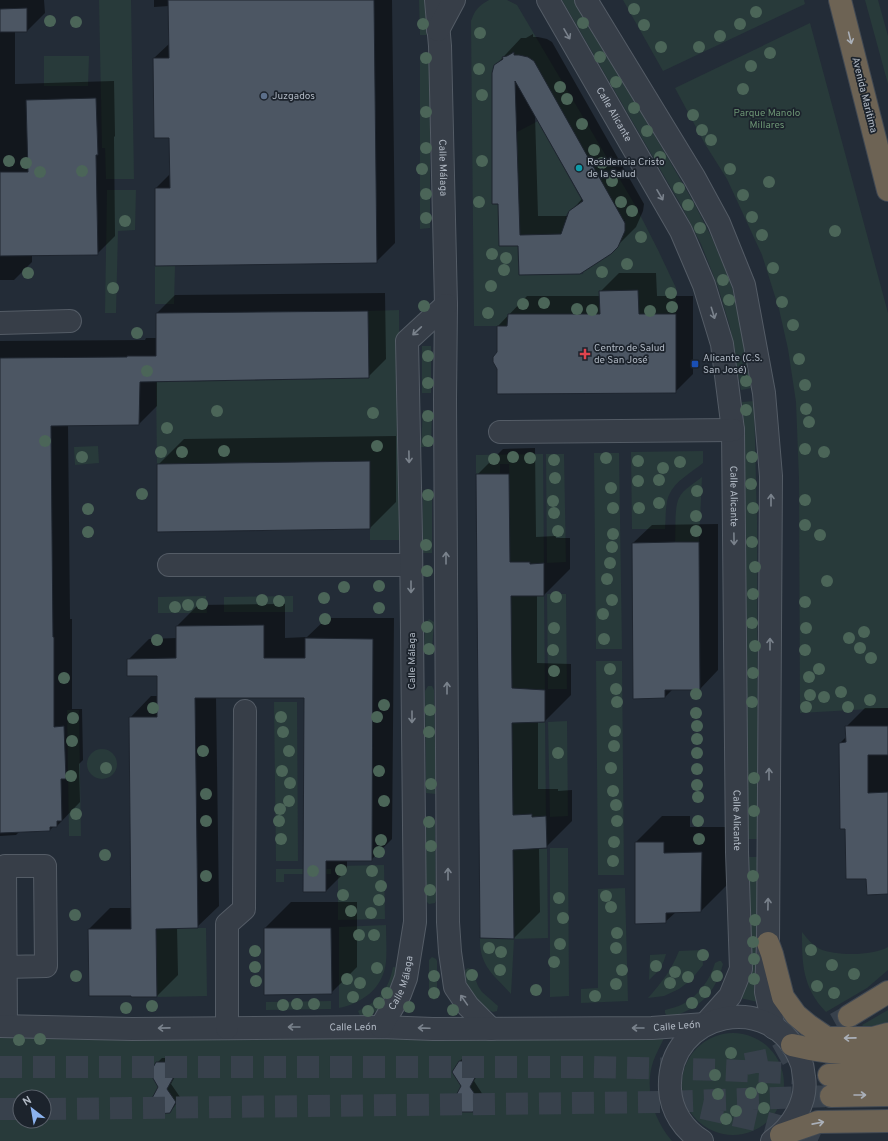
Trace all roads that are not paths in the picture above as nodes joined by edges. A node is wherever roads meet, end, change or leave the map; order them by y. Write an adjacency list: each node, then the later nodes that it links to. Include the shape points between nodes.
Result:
1 (436, 0): 6 (street, Calle Málaga)
2 (454, 0): 6 (street, Calle Málaga)
3 (548, 0): 11 (street, Calle Alicante, one-way to 11, via 681,231 704,285 722,344)
4 (586, 0): 18 (street, one-way to 4, via 771,476 764,393 744,285 719,223 694,177)
5 (840, 0): 7 (highway, Avenida Maritima, one-way to 7)
6 (438, 30): 8 (street, Calle Málaga)
7 (888, 190)
8 (446, 305): 14 (street, Calle Málaga, one-way to 14, via 407,341); 17 (street, Calle Málaga, one-way to 8)
9 (70, 322): 10 (street)
10 (0, 323)
11 (733, 430): 12 (street); 22 (street, Calle Alicante, one-way to 22, via 737,852 741,969 730,996)
12 (500, 432)
13 (169, 565): 14 (street)
14 (411, 565): 16 (street, Calle Málaga, one-way to 16)
15 (245, 711): 25 (street, via 244,909 227,924)
16 (415, 922): 17 (street); 24 (street, Calle Málaga, via 406,978)
17 (448, 922): 27 (street, Calle Málaga, one-way to 17, via 468,1006 456,987)
18 (768, 943): 26 (street, via 766,992); 28 (highway, one-way to 18, via 873,1038 828,1038 808,1025 796,1015 783,997)
19 (6, 967): 19 (street, via 5,866 46,866 46,966); 23 (street)
20 (888, 992): 21 (highway)
21 (849, 1016)
22 (705, 1024): 26 (street, via 722,1018 740,1016 758,1020); 27 (street, Calle León, one-way to 27, via 652,1028); 35 (street, via 688,1037 679,1049 669,1076 670,1098 678,1118 692,1135)
23 (3, 1026): 25 (street, Calle León, one-way to 23)
24 (381, 1027): 25 (street, Calle León, one-way to 25); 27 (street, Calle León, one-way to 24)
25 (227, 1028)
26 (774, 1028): 29 (street)
27 (491, 1029)
28 (888, 1034)
29 (792, 1044): 30 (highway, via 811,1050); 34 (street, via 801,1062 805,1082 802,1102 794,1120)
30 (888, 1054)
31 (888, 1074): 32 (highway, one-way to 32, via 830,1085)
32 (888, 1095)
33 (888, 1121): 34 (highway, one-way to 33, via 818,1122)
34 (777, 1139)
35 (702, 1141)

